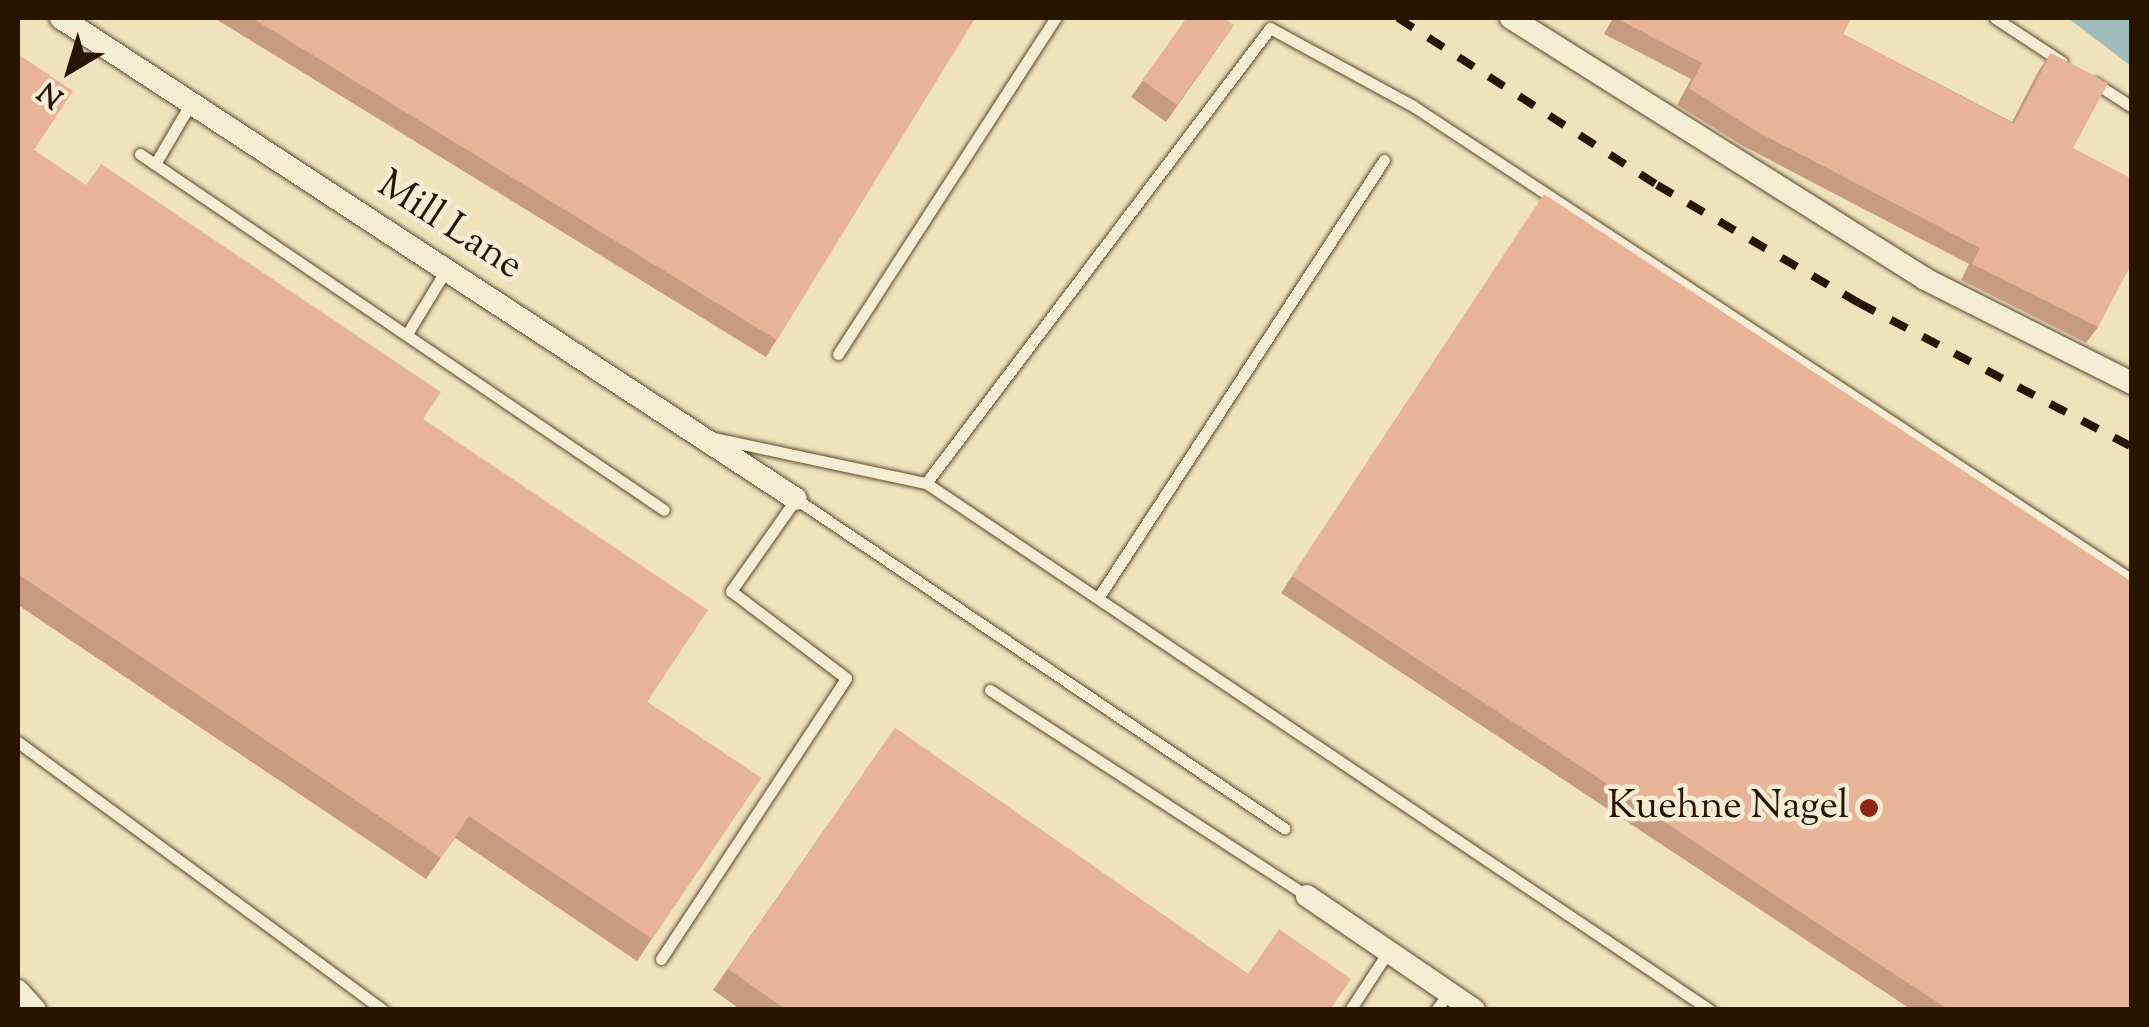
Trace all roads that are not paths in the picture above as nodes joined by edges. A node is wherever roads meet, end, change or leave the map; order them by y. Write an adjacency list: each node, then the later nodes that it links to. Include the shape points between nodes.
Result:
1 (62, 18): 7 (street, Mill Lane)
2 (1055, 18): 14 (lane)
3 (1511, 18): 15 (street, via 1925,279)
4 (1995, 18): 5 (lane)
5 (2069, 66)
6 (2084, 76): 8 (lane)
7 (190, 103): 11 (lane); 12 (street, Mill Lane)
8 (2132, 107)
9 (140, 154): 11 (lane)
10 (1384, 160): 21 (lane)
11 (155, 164): 13 (lane)
12 (446, 270): 13 (lane); 16 (street, Mill Lane)
13 (407, 334): 19 (lane)
14 (838, 354)
15 (2132, 383)
16 (694, 434): 17 (lane); 18 (street, Mill Lane)
17 (926, 482): 20 (lane, via 1270,28 1413,106); 21 (lane)
18 (796, 499): 24 (lane); 27 (lane, via 731,591 846,678)
19 (664, 510)
20 (2132, 580)
21 (1098, 598): 34 (lane)
22 (990, 690): 25 (lane)
23 (18, 742): 31 (lane)
24 (1284, 828)
25 (1307, 896): 26 (street)
26 (1388, 952): 29 (street); 32 (lane)
27 (661, 959)
28 (18, 992): 30 (street)
29 (1442, 1001): 33 (street)
30 (35, 1010)
31 (384, 1010)
32 (1350, 1010)
33 (1474, 1010)
34 (1710, 1010)

